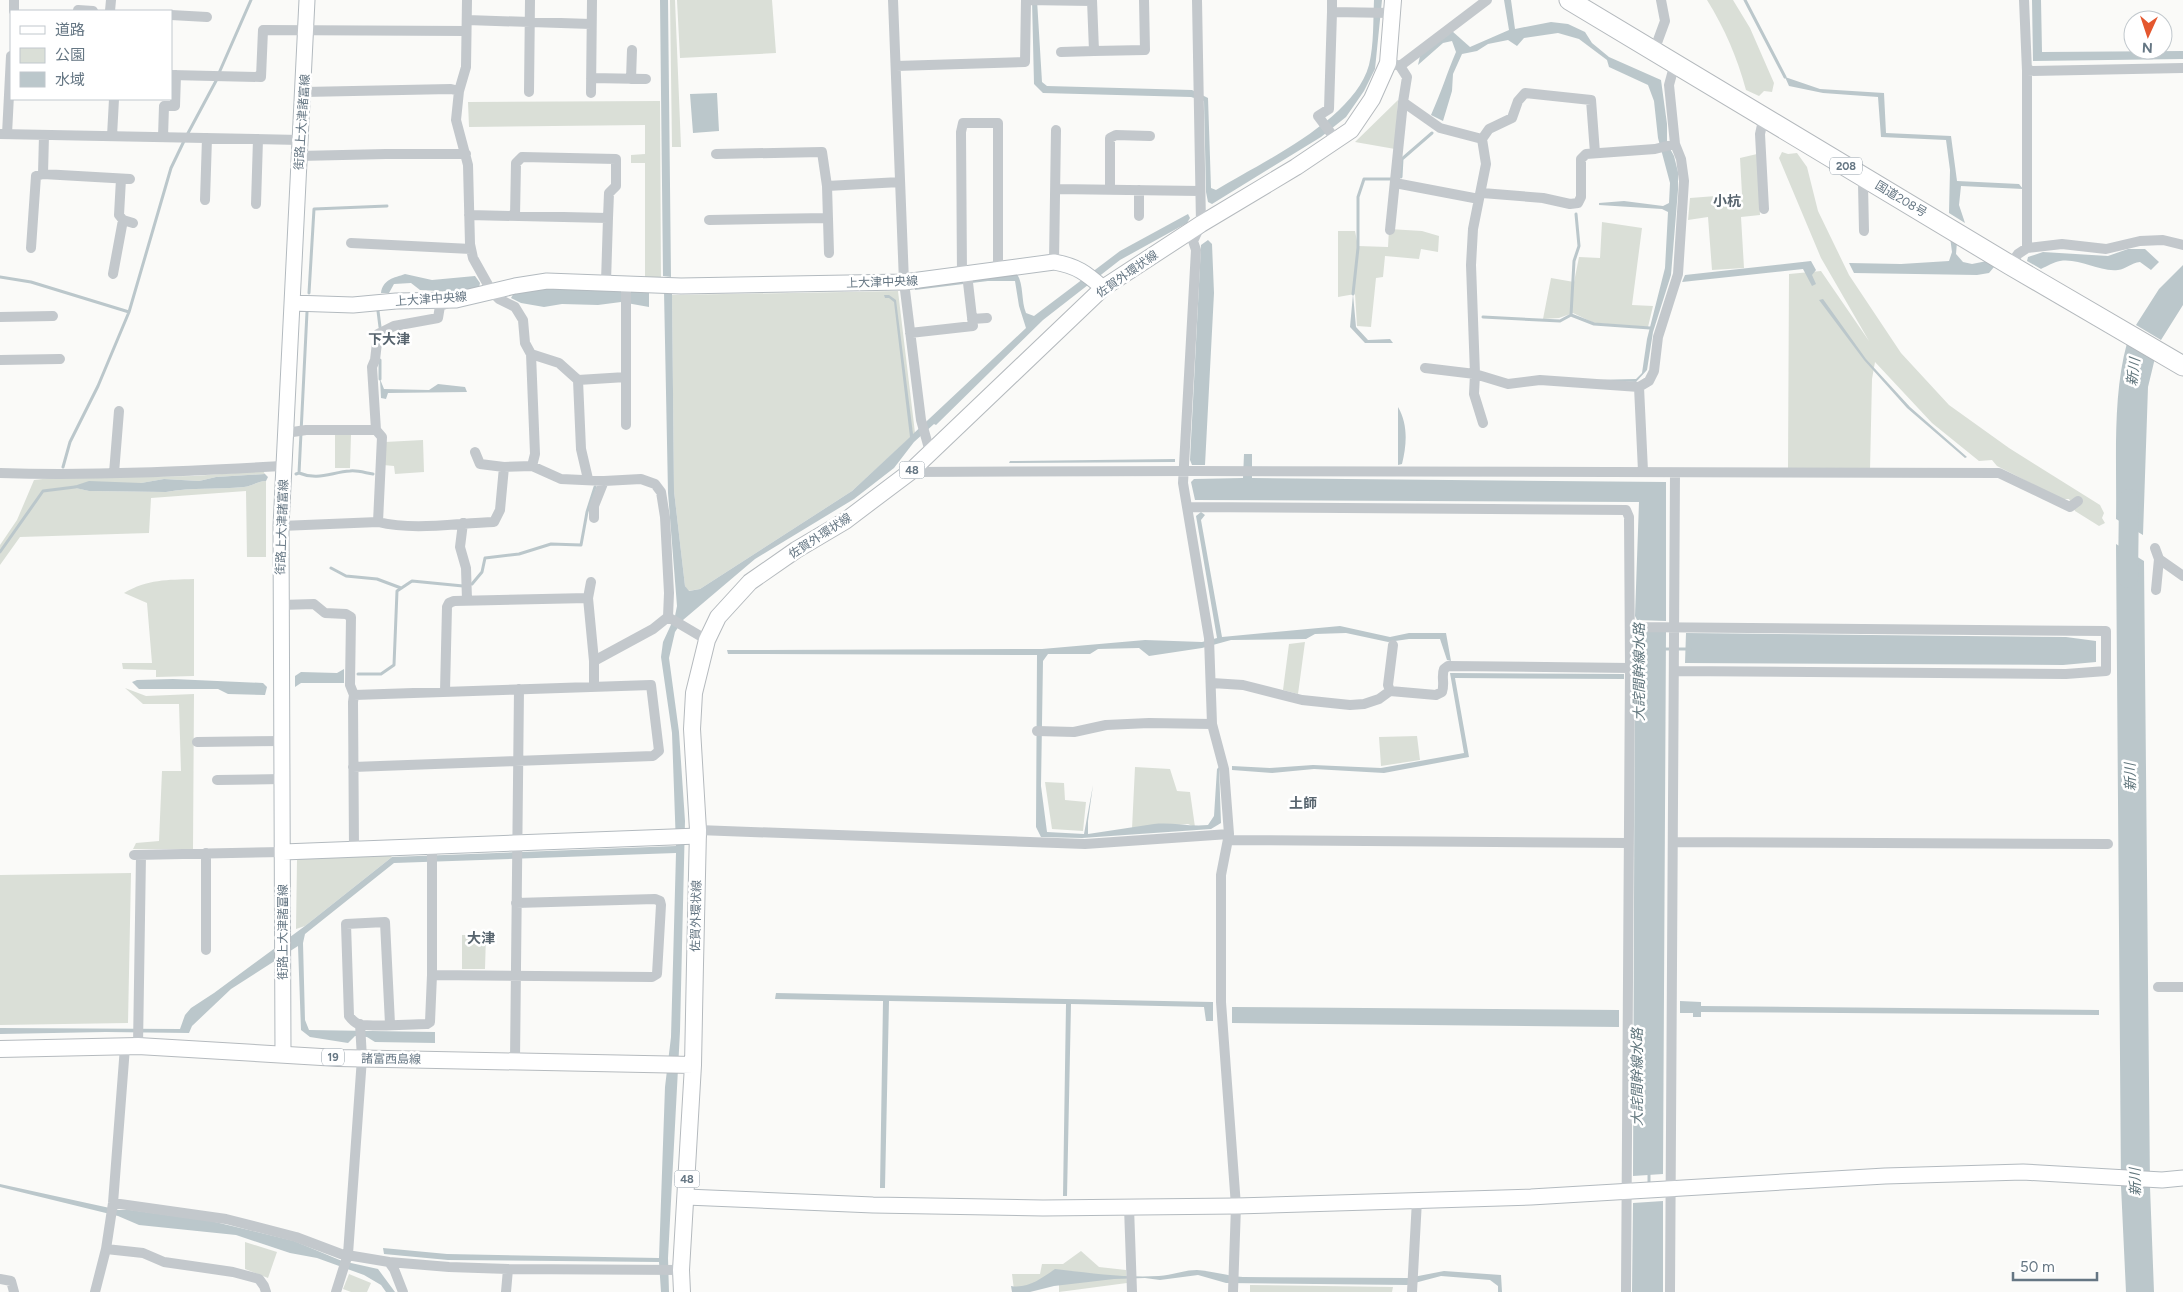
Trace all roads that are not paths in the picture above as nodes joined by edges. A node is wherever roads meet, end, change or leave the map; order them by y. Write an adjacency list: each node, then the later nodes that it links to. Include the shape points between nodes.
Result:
1 (307, 0): 23 (street, 街路上大津諸富線)
2 (467, 0): 20 (street)
3 (530, 0): 21 (street)
4 (592, 0): 22 (street)
5 (893, 0): 31 (street)
6 (1026, 0): 7 (street); 31 (street, via 1025,62)
7 (1041, 0): 8 (street)
8 (1092, 0): 26 (street)
9 (1144, 0): 26 (street, via 1145,50)
10 (1197, 0): 70 (street)
11 (1332, 0): 17 (street)
12 (1487, 0): 30 (street)
13 (1569, 0): 27 (highway, 国道208号 / 208)
14 (1660, 0): 27 (street, via 1666,21)
15 (2024, 0): 34 (street)
16 (1389, 8): 17 (street, via 1370,12); 30 (main road, 佐賀外環状線 / 48)
17 (1332, 12): 51 (street, via 1329,109 1318,116)
18 (172, 16): 19 (street)
19 (207, 17)
20 (467, 20): 21 (street); 24 (street)
21 (530, 22): 22 (street); 41 (street)
22 (591, 24): 36 (street)
23 (307, 31): 24 (street); 35 (street, via 263,30 261,77); 40 (street, 街路上大津諸富線)
24 (466, 31): 39 (street, via 466,67)
25 (632, 50): 37 (street)
26 (1094, 51): 28 (street)
27 (1654, 51): 29 (highway, 国道208号 / 208)
28 (1061, 52)
29 (1675, 63): 45 (highway, 国道208号 / 208); 57 (street, via 1669,85)
30 (1394, 64): 44 (street, via 1407,76); 51 (main road, 佐賀外環状線 / 48, via 1350,130)
31 (896, 66): 64 (street)
32 (10, 67): 47 (street)
33 (2183, 68): 34 (street)
34 (2027, 71): 87 (street)
35 (173, 75): 52 (street, via 175,106 164,106)
36 (592, 78): 37 (street); 42 (street)
37 (631, 79): 38 (street)
38 (646, 79)
39 (459, 91): 40 (street); 59 (street, via 456,120)
40 (304, 92): 56 (street, 街路上大津諸富線)
41 (529, 92)
42 (592, 93)
43 (114, 100): 49 (street)
44 (1403, 102): 55 (street, via 1440,128); 65 (street)
45 (1766, 118): 63 (highway, 国道208号 / 208); 74 (street, via 1760,134)
46 (1056, 130): 67 (street)
47 (4, 134): 48 (street)
48 (44, 135): 49 (street); 62 (street)
49 (112, 136): 52 (street)
50 (1150, 136): 68 (street, via 1116,135 1110,138)
51 (1333, 136): 81 (main road, 佐賀外環状線 / 48, via 1296,167)
52 (163, 137): 53 (street)
53 (207, 138): 54 (street); 72 (street)
54 (258, 139): 56 (street); 73 (street)
55 (1482, 139): 58 (street, via 1489,129 1512,118 1518,101 1525,93 1590,100); 71 (street, via 1486,164)
56 (300, 140): 61 (street, 街路上大津諸富線)
57 (1675, 144): 58 (street); 115 (street, via 1684,181 1678,274 1658,337 1654,371 1649,381)
58 (1595, 153): 71 (street, via 1586,154 1581,159 1581,197 1578,203)
59 (466, 154): 61 (street); 75 (street)
60 (716, 154): 66 (street, via 822,152)
61 (299, 156): 101 (street, 街路上大津諸富線)
62 (43, 174): 86 (street, via 36,176); 93 (street, via 126,179 119,215 128,222)
63 (1866, 178): 83 (street, via 1863,184); 91 (highway, 国道208号 / 208)
64 (900, 182): 66 (street); 97 (street)
65 (1395, 183): 71 (street); 82 (street)
66 (826, 186): 79 (street)
67 (1056, 189): 68 (street); 90 (street)
68 (1110, 189): 69 (street)
69 (1139, 190): 70 (street); 77 (street)
70 (1200, 192): 81 (street)
71 (1480, 196): 112 (street, via 1473,229 1471,265)
72 (205, 200)
73 (256, 204)
74 (1764, 209)
75 (469, 215): 76 (street); 88 (street)
76 (515, 216): 78 (street); 78 (street, via 516,163 522,156 616,159 616,186 609,193)
77 (1139, 216)
78 (608, 218): 96 (street)
79 (828, 218): 80 (street); 89 (street)
80 (709, 220)
81 (1201, 224): 95 (main road, 佐賀外環状線 / 48); 128 (street, via 1193,240 1196,250)
82 (1390, 230)
83 (1864, 231)
84 (351, 243): 88 (street)
85 (2183, 244): 87 (street, via 2164,240 2140,241 2106,249 2062,244)
86 (31, 248)
87 (2027, 248): 91 (street)
88 (471, 249): 99 (street, via 472,258)
89 (829, 253)
90 (1054, 262): 92 (street, 上大津中央線); 95 (street, 上大津中央線, via 1070,265)
91 (2010, 265): 110 (highway, 国道208号 / 208)
92 (998, 270): 94 (street, 上大津中央線); 94 (street, via 998,123 963,123)
93 (113, 274)
94 (966, 279): 97 (street, 上大津中央線); 105 (street)
95 (1095, 281): 121 (main road, 佐賀外環状線 / 48)
96 (606, 282): 98 (street, 上大津中央線); 99 (street, 上大津中央線, via 547,281)
97 (904, 282): 98 (street, 上大津中央線); 106 (street)
98 (626, 283): 113 (street)
99 (492, 292): 100 (street, 上大津中央線); 107 (street, via 515,307 523,320 525,343)
100 (456, 300): 101 (street, 上大津中央線, via 353,305); 119 (street, via 440,306 438,318 394,326 378,334 372,367)
101 (292, 303): 120 (street, 街路上大津諸富線)
102 (53, 316): 103 (street)
103 (0, 317)
104 (987, 318): 105 (street)
105 (972, 319): 106 (street, via 973,326)
106 (910, 333): 121 (street)
107 (531, 354): 114 (street, via 560,364); 124 (street, via 535,454)
108 (60, 359): 109 (street)
109 (0, 360)
110 (2183, 366)
111 (1425, 368): 112 (street)
112 (1476, 374): 115 (street, via 1508,384 1540,380); 117 (street, via 1474,394)
113 (626, 377): 114 (street); 118 (street)
114 (578, 380): 132 (street, via 580,449)
115 (1639, 387): 126 (street)
116 (119, 411): 131 (street)
117 (1483, 423)
118 (626, 425)
119 (376, 430): 120 (street); 137 (street, via 382,436)
120 (296, 432): 123 (street, 街路上大津諸富線)
121 (927, 445): 127 (main road, 佐賀外環状線 / 48)
122 (475, 452): 125 (street, via 480,464)
123 (284, 466): 131 (street); 139 (street, 街路上大津諸富線)
124 (532, 466): 125 (street); 132 (street, via 561,479)
125 (504, 468): 138 (street, via 500,510 494,522)
126 (1643, 471): 128 (street); 129 (street)
127 (910, 472): 128 (street); 151 (main road, 佐賀外環状線 / 48, via 845,521 750,582 718,617)
128 (1183, 472): 135 (street)
129 (1676, 472): 134 (street, via 1999,473 2070,507); 150 (street)
130 (0, 473): 131 (street)
131 (114, 473)
132 (588, 479): 133 (street)
133 (604, 481): 136 (street, via 594,506); 148 (street, via 641,479 655,484 661,492 665,517)
134 (2078, 501)
135 (1188, 507): 149 (street, via 1626,510 1629,517); 156 (street, via 1210,642)
136 (594, 518)
137 (378, 522): 138 (street, via 437,526); 139 (street)
138 (463, 523): 146 (street, via 460,547 466,568)
139 (281, 526): 147 (street, 街路上大津諸富線)
140 (2155, 548): 141 (street)
141 (2159, 559): 142 (street); 144 (street)
142 (2183, 576)
143 (592, 582): 145 (street)
144 (2156, 590)
145 (588, 598): 146 (street); 153 (street)
146 (467, 600): 159 (street, via 454,601 447,607)
147 (281, 605): 161 (street, via 314,604 325,612 351,617 350,685); 164 (street, 街路上大津諸富線)
148 (668, 617): 151 (street); 153 (street, via 653,629)
149 (1630, 627): 150 (street); 154 (street)
150 (1675, 628): 155 (street); 155 (street, via 2106,631 2106,671 2066,674)
151 (707, 640): 170 (main road, 佐賀外環状線 / 48, via 694,693)
152 (1393, 645): 160 (street)
153 (594, 661): 157 (street)
154 (1630, 668): 160 (street, via 1448,666 1442,673 1445,686 1442,692); 173 (street)
155 (1675, 671): 172 (street)
156 (1212, 683): 160 (street, via 1244,685 1302,700 1350,705 1372,702); 162 (street)
157 (594, 686): 158 (street); 166 (street, via 651,685 659,751 654,756)
158 (519, 689): 159 (street); 166 (street)
159 (445, 691): 161 (street)
160 (1390, 691)
161 (354, 695): 167 (street)
162 (1212, 724): 163 (street, via 1106,725 1074,732); 171 (street, via 1224,769)
163 (1040, 731)
164 (282, 741): 165 (street); 168 (street, 街路上大津諸富線)
165 (197, 742)
166 (518, 761): 167 (street); 176 (street)
167 (354, 767): 175 (street)
168 (282, 779): 169 (street); 177 (street, 街路上大津諸富線)
169 (217, 780)
170 (695, 834): 171 (street, via 1085,844); 176 (street); 193 (main road, 佐賀外環状線 / 48)
171 (1228, 837): 173 (street); 198 (street, via 1221,875 1221,1002)
172 (1674, 842): 174 (street); 195 (street)
173 (1629, 843): 195 (street)
174 (2108, 844)
175 (354, 848): 177 (street); 179 (street)
176 (517, 851): 179 (street); 180 (street)
177 (283, 852): 178 (street); 190 (street, 街路上大津諸富線)
178 (206, 853): 181 (street); 188 (street, via 137,855)
179 (432, 854): 182 (street)
180 (516, 903): 183 (street); 183 (street, via 655,899 661,905 659,970 652,977)
181 (206, 950)
182 (432, 975): 183 (street); 187 (street, via 430,1022)
183 (516, 976): 192 (street)
184 (2158, 987): 185 (street)
185 (2183, 987)
186 (360, 1024): 187 (street); 187 (street, via 349,1016 346,924 385,922); 191 (street)
187 (390, 1024)
188 (134, 1038): 189 (main road, 諸富西島線 / 19); 190 (main road, 諸富西島線 / 19); 200 (street)
189 (0, 1049)
190 (283, 1054): 191 (main road, 諸富西島線 / 19)
191 (362, 1058): 192 (main road, 諸富西島線 / 19); 202 (street)
192 (515, 1060): 193 (main road, 諸富西島線 / 19)
193 (680, 1065): 196 (main road, 佐賀外環状線 / 48)
194 (2183, 1178): 195 (street, via 2162,1180 2023,1172)
195 (1648, 1189): 197 (street); 217 (street); 218 (street)
196 (686, 1197): 199 (street, via 873,1205); 205 (main road, 佐賀外環状線 / 48)
197 (1417, 1200): 198 (street); 209 (street)
198 (1236, 1206): 199 (street); 208 (street)
199 (1129, 1207): 207 (street)
200 (112, 1209): 201 (street); 202 (street, via 226,1219 296,1237)
201 (106, 1249): 211 (street); 212 (street, via 143,1253 164,1262 233,1272 259,1279)
202 (347, 1257): 203 (street); 213 (street)
203 (389, 1262): 204 (street); 214 (street)
204 (508, 1269): 205 (street); 215 (street)
205 (676, 1270): 216 (main road, 佐賀外環状線 / 48)
206 (0, 1279): 210 (street, via 11,1280)
207 (1132, 1282)
208 (1233, 1289)
209 (1412, 1290)
210 (14, 1292)
211 (95, 1292)
212 (266, 1292)
213 (336, 1292)
214 (403, 1292)
215 (506, 1292)
216 (682, 1292)
217 (1626, 1292)
218 (1670, 1292)

